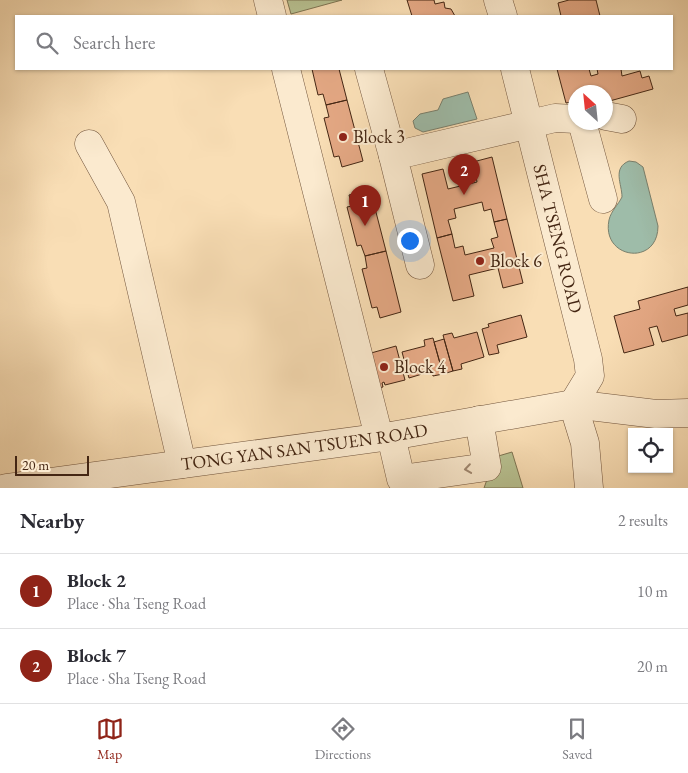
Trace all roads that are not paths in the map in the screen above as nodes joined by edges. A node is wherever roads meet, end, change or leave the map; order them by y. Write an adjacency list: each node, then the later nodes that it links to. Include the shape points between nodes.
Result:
1 (268, 0): 3 (street)
2 (498, 0): 4 (street)
3 (272, 15)
4 (502, 15)
5 (286, 70): 18 (street)
6 (369, 70): 12 (street)
7 (516, 70): 9 (street, SHA TSENG ROAD)
8 (568, 119): 9 (street)
9 (529, 124): 12 (street); 15 (street, SHA TSENG ROAD, via 588,359 590,376)
10 (584, 130): 13 (street)
11 (89, 144): 19 (street, via 121,202)
12 (394, 156): 14 (street)
13 (603, 199)
14 (420, 265)
15 (573, 404): 16 (street, TONG YAN SAN TSUEN ROAD, via 656,414); 17 (street, TONG YAN SAN TSUEN ROAD); 22 (street, via 586,443)
16 (688, 414)
17 (478, 420): 18 (street, TONG YAN SAN TSUEN ROAD); 18 (street, one-way to 18, via 486,467 401,479)
18 (385, 436): 19 (street, TONG YAN SAN TSUEN ROAD)
19 (182, 464): 20 (street, TONG YAN SAN TSUEN ROAD)
20 (149, 478): 21 (street, TONG YAN SAN TSUEN ROAD)
21 (6, 488)
22 (589, 488)

